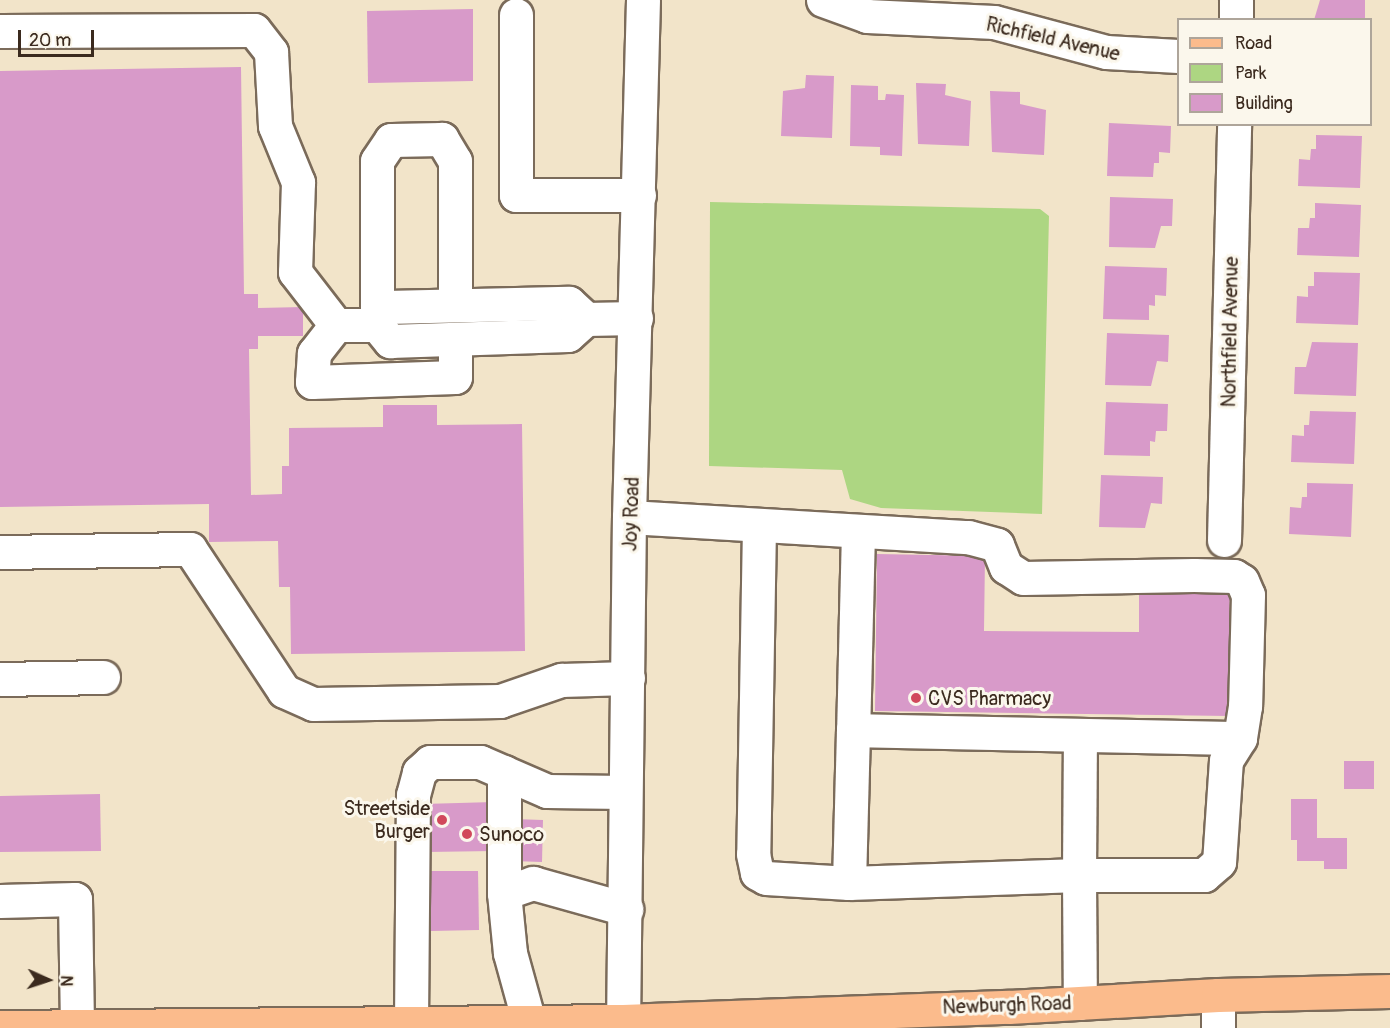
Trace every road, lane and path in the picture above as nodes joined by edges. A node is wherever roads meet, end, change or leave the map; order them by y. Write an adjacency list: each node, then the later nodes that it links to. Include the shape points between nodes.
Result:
1 (643, 0): 9 (street, Joy Road)
2 (823, 0): 7 (street, Richfield Avenue, via 867,16 994,22 1106,52)
3 (1236, 0): 5 (street)
4 (516, 15): 9 (street, via 516,195)
5 (1236, 18)
6 (0, 31): 13 (street, via 254,30 271,52 275,126 297,182 295,272)
7 (1177, 56)
8 (1234, 126): 19 (street, Northfield Avenue)
9 (639, 195): 11 (street, Joy Road)
10 (455, 305): 12 (street, via 569,303); 14 (street, via 386,307); 14 (street, via 455,161 442,139 391,140 377,161)
11 (636, 318): 12 (street); 16 (street, Joy Road)
12 (586, 319): 15 (street, via 568,334)
13 (336, 325): 14 (street); 15 (street, via 314,353 312,382 455,377)
14 (377, 325): 15 (street, via 390,341)
15 (455, 339)
16 (629, 517): 17 (street); 22 (street, Joy Road)
17 (759, 526): 18 (street); 30 (street, via 754,866 766,878)
18 (858, 531): 24 (street); 26 (street, via 968,537 997,545 1006,567 1023,578 1234,576 1242,581 1248,595)
19 (1224, 540)
20 (0, 552): 22 (street, via 190,549 284,691 313,704 500,701 561,680)
21 (103, 677): 23 (street)
22 (628, 678): 28 (street, Joy Road)
23 (0, 679)
24 (854, 730): 25 (street); 30 (street)
25 (1080, 735): 26 (street); 29 (street)
26 (1240, 738): 29 (street, via 1226,760 1219,862 1204,875)
27 (504, 772): 28 (street, via 547,791); 31 (street); 39 (street, via 480,762 430,762 419,772 413,795)
28 (626, 792): 33 (street, Joy Road)
29 (1079, 875): 30 (street); 36 (street)
30 (849, 883)
31 (504, 893): 33 (street, via 533,883); 38 (street, via 510,953)
32 (0, 901): 42 (street, via 75,899)
33 (626, 909): 40 (street, Joy Road)
34 (1390, 991): 35 (main road, Newburgh Road)
35 (1218, 995): 36 (main road, Newburgh Road); 43 (street)
36 (1080, 1003): 37 (main road, Newburgh Road)
37 (1008, 1018): 40 (main road, Newburgh Road)
38 (529, 1022): 39 (main road, Newburgh Road); 40 (main road, Newburgh Road)
39 (391, 1024): 42 (main road, Newburgh Road)
40 (623, 1024)
41 (0, 1027): 42 (main road, Newburgh Road)
42 (87, 1027)
43 (1218, 1028)

